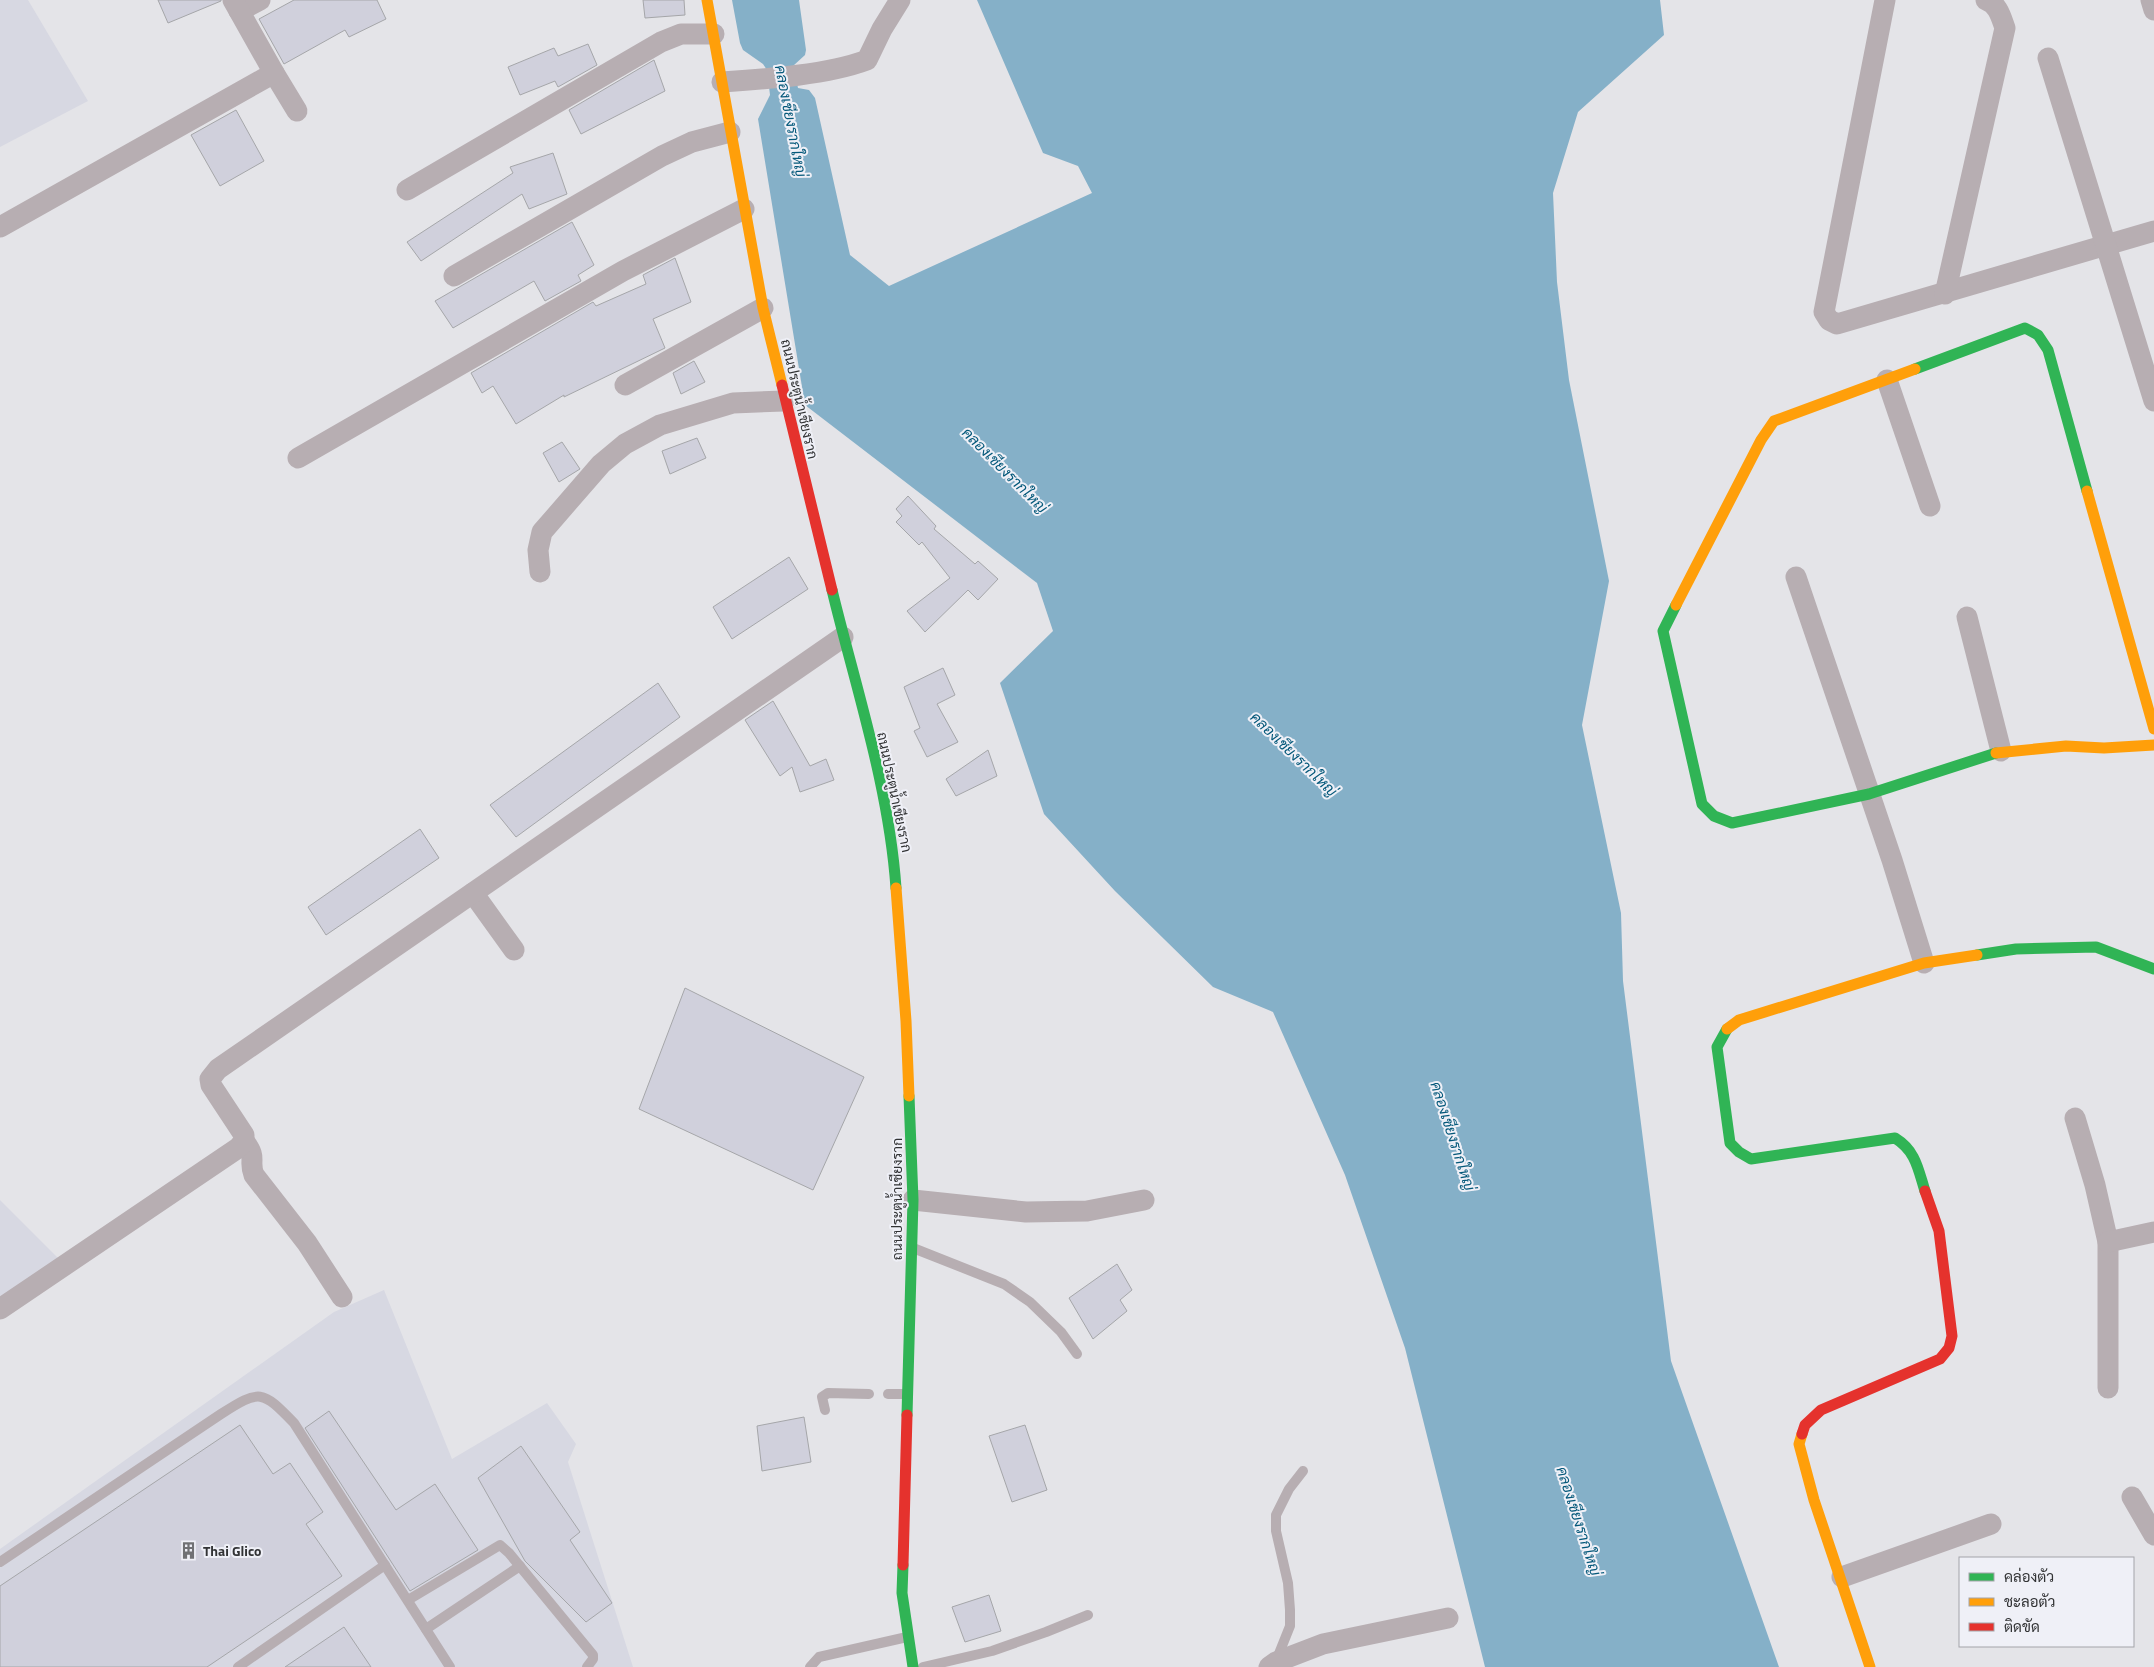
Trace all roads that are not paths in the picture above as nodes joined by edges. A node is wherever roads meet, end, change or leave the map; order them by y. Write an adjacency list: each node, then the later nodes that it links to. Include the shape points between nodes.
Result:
1 (260, 0): 7 (street)
2 (707, 0): 9 (street, ถนนประตูน้ำเชียงราก)
3 (900, 0): 12 (street, via 867,60 766,79)
4 (1885, 0): 21 (street, via 1824,312 1828,320 1837,324)
5 (1986, 0): 21 (street, via 2000,12 2005,28)
6 (2151, 0): 8 (street)
7 (236, 5): 11 (street)
8 (2154, 10)
9 (714, 34): 12 (street, ถนนประตูน้ำเชียงราก); 15 (street, via 681,34 661,42)
10 (2048, 58): 19 (street)
11 (274, 73): 13 (street); 17 (street)
12 (722, 82): 14 (street, ถนนประตูน้ำเชียงราก)
13 (297, 110)
14 (730, 132): 16 (street, ถนนประตูน้ำเชียงราก); 20 (street, via 692,142 662,156)
15 (408, 190)
16 (744, 209): 22 (street, ถนนประตูน้ำเชียงราก); 27 (street, via 623,271)
17 (0, 227)
18 (2154, 232): 19 (street)
19 (2106, 246): 21 (street); 26 (street)
20 (454, 276)
21 (1945, 294)
22 (763, 308): 24 (street); 25 (street, ถนนประตูน้ำเชียงราก)
23 (1887, 380): 28 (street); 33 (street, via 2025,328 2038,335 2048,350); 36 (street, via 1774,421 1761,440 1663,631 1702,804 1714,816 1732,823)
24 (625, 386)
25 (784, 401): 29 (street, via 733,403 660,425 625,444 601,464 542,532 538,550); 32 (street, ถนนประตูน้ำเชียงราก)
26 (2154, 401)
27 (298, 458)
28 (1930, 506)
29 (540, 572)
30 (1796, 577): 36 (street)
31 (1967, 617): 35 (street)
32 (843, 638): 37 (street); 43 (street, ถนนประตูน้ำเชียงราก, via 876,764 893,846 906,1021)
33 (2154, 728)
34 (2154, 745): 35 (street)
35 (2001, 751): 36 (street)
36 (1869, 794): 39 (street)
37 (473, 893): 38 (street); 42 (street, via 213,1074 210,1085 244,1134)
38 (514, 950)
39 (1924, 963): 40 (street, via 2016,949 2096,948); 63 (street, via 1739,1020 1725,1031 1717,1047 1730,1143 1739,1152 1751,1159 1895,1138 1906,1145 1914,1157 1939,1231 1952,1336 1949,1348 1940,1359 1821,1410 1805,1425 1799,1444 1814,1500)
40 (2154, 969)
41 (2076, 1118): 46 (street)
42 (244, 1141): 48 (street, via 253,1154 254,1175); 49 (street)
43 (913, 1200): 44 (street, via 1026,1212 1087,1211); 47 (street, ถนนประตูน้ำเชียงราก)
44 (1144, 1200)
45 (2145, 1234): 46 (street)
46 (2108, 1242): 51 (street)
47 (912, 1247): 50 (lane, via 1004,1284 1030,1302 1061,1332); 54 (street, ถนนประตูน้ำเชียงราก)
48 (342, 1296)
49 (0, 1309)
50 (1077, 1354)
51 (2108, 1388)
52 (870, 1394): 55 (lane, via 828,1392 822,1400)
53 (888, 1394): 54 (lane)
54 (906, 1394): 68 (street, ถนนประตูน้ำเชียงราก, via 902,1593)
55 (825, 1410)
56 (1303, 1471): 69 (lane, via 1289,1489 1276,1515 1276,1531 1288,1583 1290,1626)
57 (2132, 1497): 59 (street)
58 (1991, 1524): 63 (street)
59 (2154, 1535)
60 (0, 1562): 61 (lane, via 220,1414 243,1400 261,1396 269,1398 294,1423)
61 (385, 1565): 64 (lane); 70 (lane)
62 (520, 1566): 64 (lane, via 500,1545); 67 (lane); 72 (lane, via 593,1656)
63 (1842, 1578): 76 (street)
64 (408, 1600): 67 (lane)
65 (1088, 1615): 75 (lane, via 992,1651)
66 (1448, 1618): 69 (street, via 1323,1644)
67 (426, 1629): 71 (lane)
68 (908, 1637): 73 (lane, via 819,1657); 74 (street, ถนนประตูน้ำเชียงราก)
69 (1273, 1665)
70 (238, 1667)
71 (450, 1667)
72 (587, 1667)
73 (810, 1667)
74 (913, 1667)
75 (923, 1667)
76 (1870, 1667)

